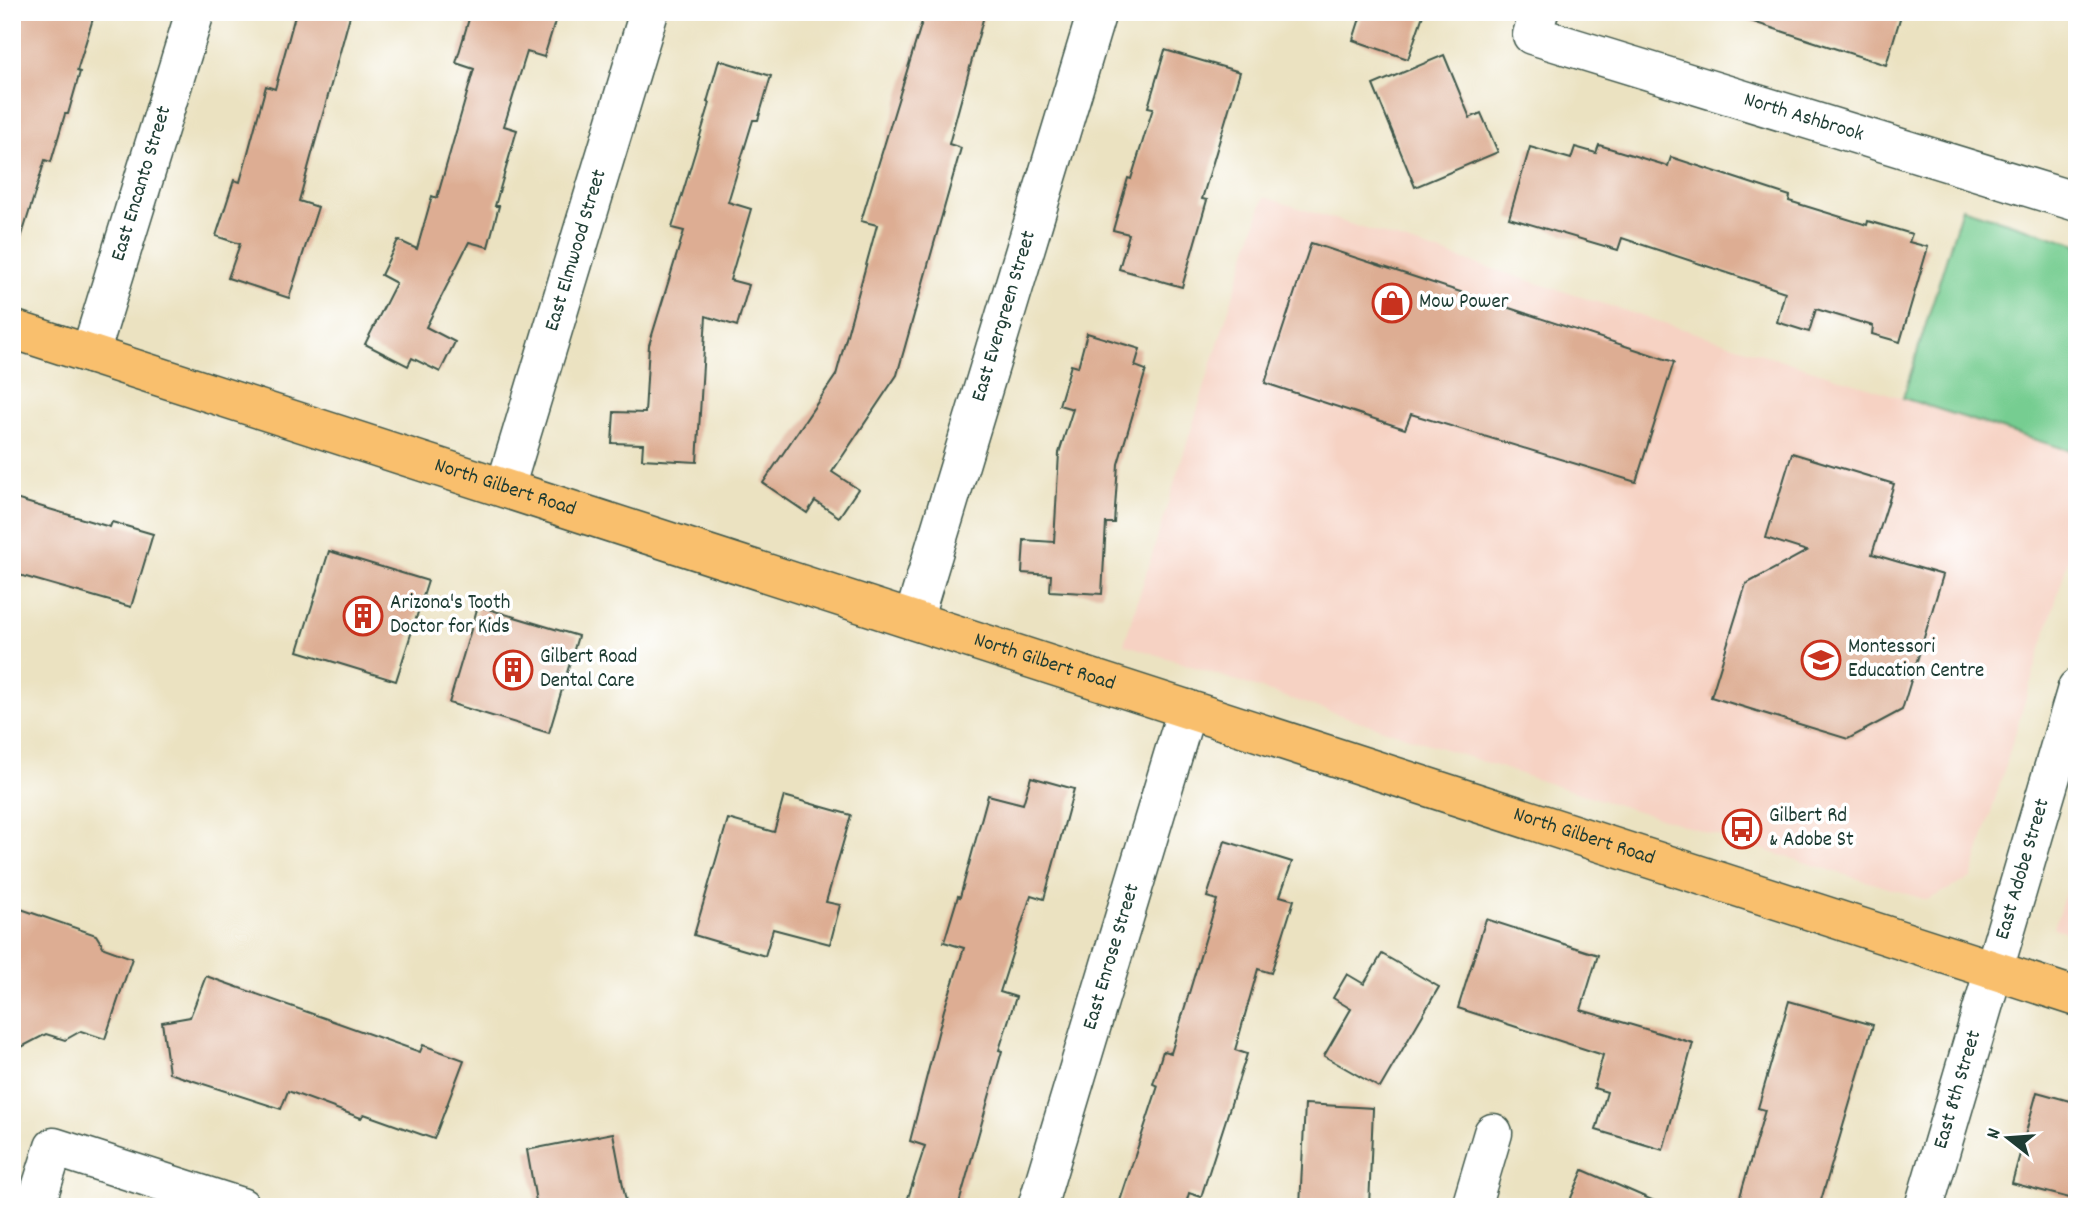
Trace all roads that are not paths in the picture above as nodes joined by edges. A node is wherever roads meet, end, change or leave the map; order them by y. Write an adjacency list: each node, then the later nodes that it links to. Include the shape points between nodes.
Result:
1 (195, 12): 7 (street, East Encanto Street)
2 (649, 12): 8 (street, East Elmwood Street)
3 (1097, 12): 9 (street, East Evergreen Street)
4 (1535, 24): 5 (street, North Ashbrook)
5 (2077, 202)
6 (12, 329): 7 (main road, North Gilbert Road)
7 (90, 354): 8 (main road, North Gilbert Road)
8 (505, 488): 9 (main road, North Gilbert Road)
9 (912, 620): 11 (main road, North Gilbert Road)
10 (2077, 688): 12 (street, East Adobe Street)
11 (1187, 709): 12 (main road, North Gilbert Road); 17 (street, East Enrose Street)
12 (1993, 970): 13 (main road, North Gilbert Road); 19 (street, East 8th Street)
13 (2077, 997)
14 (1493, 1133): 18 (street)
15 (35, 1207): 16 (street, via 54,1147)
16 (241, 1207)
17 (1037, 1207)
18 (1471, 1207)
19 (1924, 1207)

